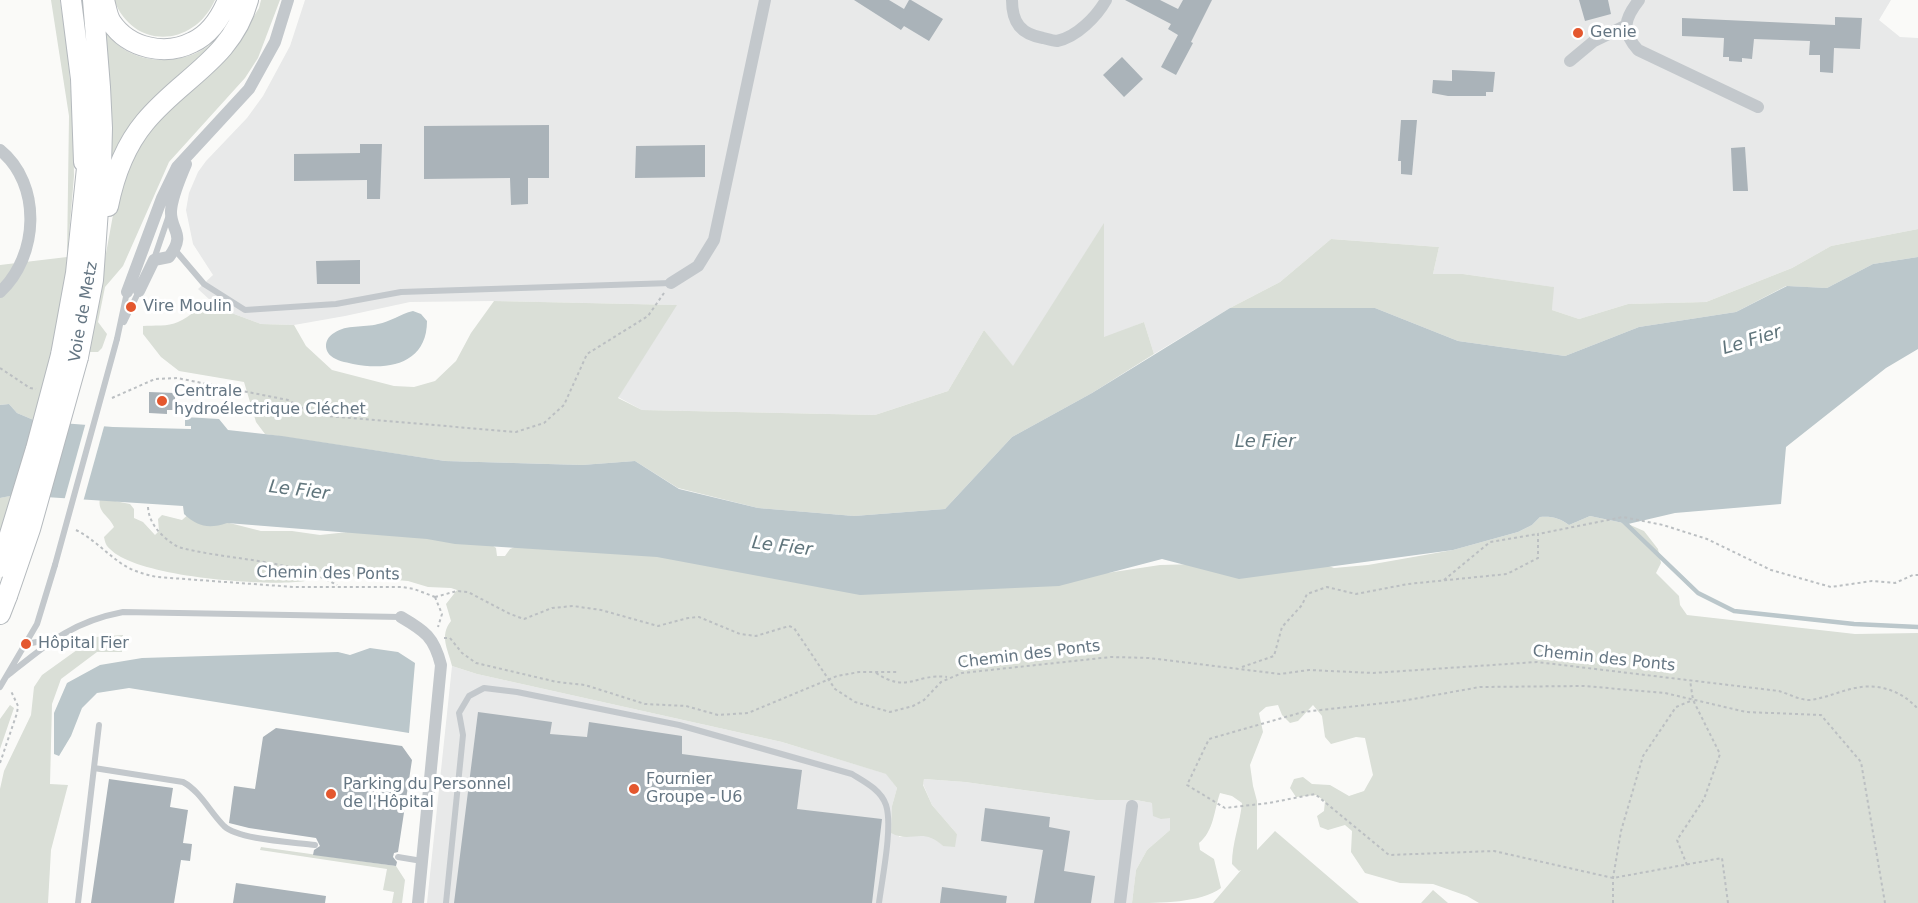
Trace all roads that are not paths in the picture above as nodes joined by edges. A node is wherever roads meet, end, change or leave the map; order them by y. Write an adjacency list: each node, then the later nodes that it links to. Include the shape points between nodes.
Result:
1 (71, 0): 17 (highway, via 81,79)
2 (83, 0): 17 (highway, Voie de Metz, via 91,132)
3 (93, 0): 22 (highway, Voie de Metz, via 102,128)
4 (104, 0): 5 (highway, via 110,21 121,33 138,45 155,49 194,42 212,28)
5 (228, 0)
6 (249, 0): 22 (highway, via 229,42 168,98 130,143 111,188)
7 (288, 0): 16 (street, via 275,42 249,89)
8 (765, 0): 23 (street, via 714,240 698,266)
9 (1012, 0): 10 (street, via 1012,16 1028,35 1056,41 1079,30)
10 (1107, 0)
11 (1639, 0): 12 (street)
12 (1625, 26): 13 (street, via 1594,41); 14 (street, via 1638,50)
13 (1570, 61)
14 (1758, 107)
15 (0, 150): 24 (street, via 13,160 24,180 31,221 28,242 12,281)
16 (190, 155): 18 (street); 19 (street, via 177,167)
17 (85, 186): 27 (highway, Voie de Metz)
18 (170, 213): 20 (street, via 177,239); 21 (lane)
19 (142, 250): 21 (street); 25 (street)
20 (175, 250): 21 (street, via 169,257); 23 (lane, via 204,284 245,310 336,304 401,292)
21 (154, 260): 25 (street)
22 (93, 279): 27 (highway, Voie de Metz)
23 (671, 284)
24 (0, 291)
25 (133, 292): 26 (lane); 26 (lane)
26 (120, 331): 32 (lane, bridge, via 55,565 37,624)
27 (69, 356): 28 (highway, Voie de Metz, bridge); 29 (highway, Voie de Metz, bridge, via 30,529)
28 (0, 567)
29 (4, 605)
30 (401, 616): 31 (lane, via 123,612 90,620); 39 (street, via 431,640 441,665)
31 (54, 639): 32 (lane); 33 (lane)
32 (26, 644): 33 (lane)
33 (4, 682)
34 (99, 724): 35 (lane)
35 (94, 768): 37 (lane, via 183,782 235,833); 40 (lane)
36 (1132, 806): 44 (street)
37 (315, 845)
38 (398, 857): 39 (lane)
39 (423, 861): 41 (street)
40 (78, 903)
41 (418, 903)
42 (446, 903): 43 (lane, via 463,735 459,713 469,696 484,688 679,725 852,774 873,787 886,805)
43 (879, 903)
44 (1120, 903)

